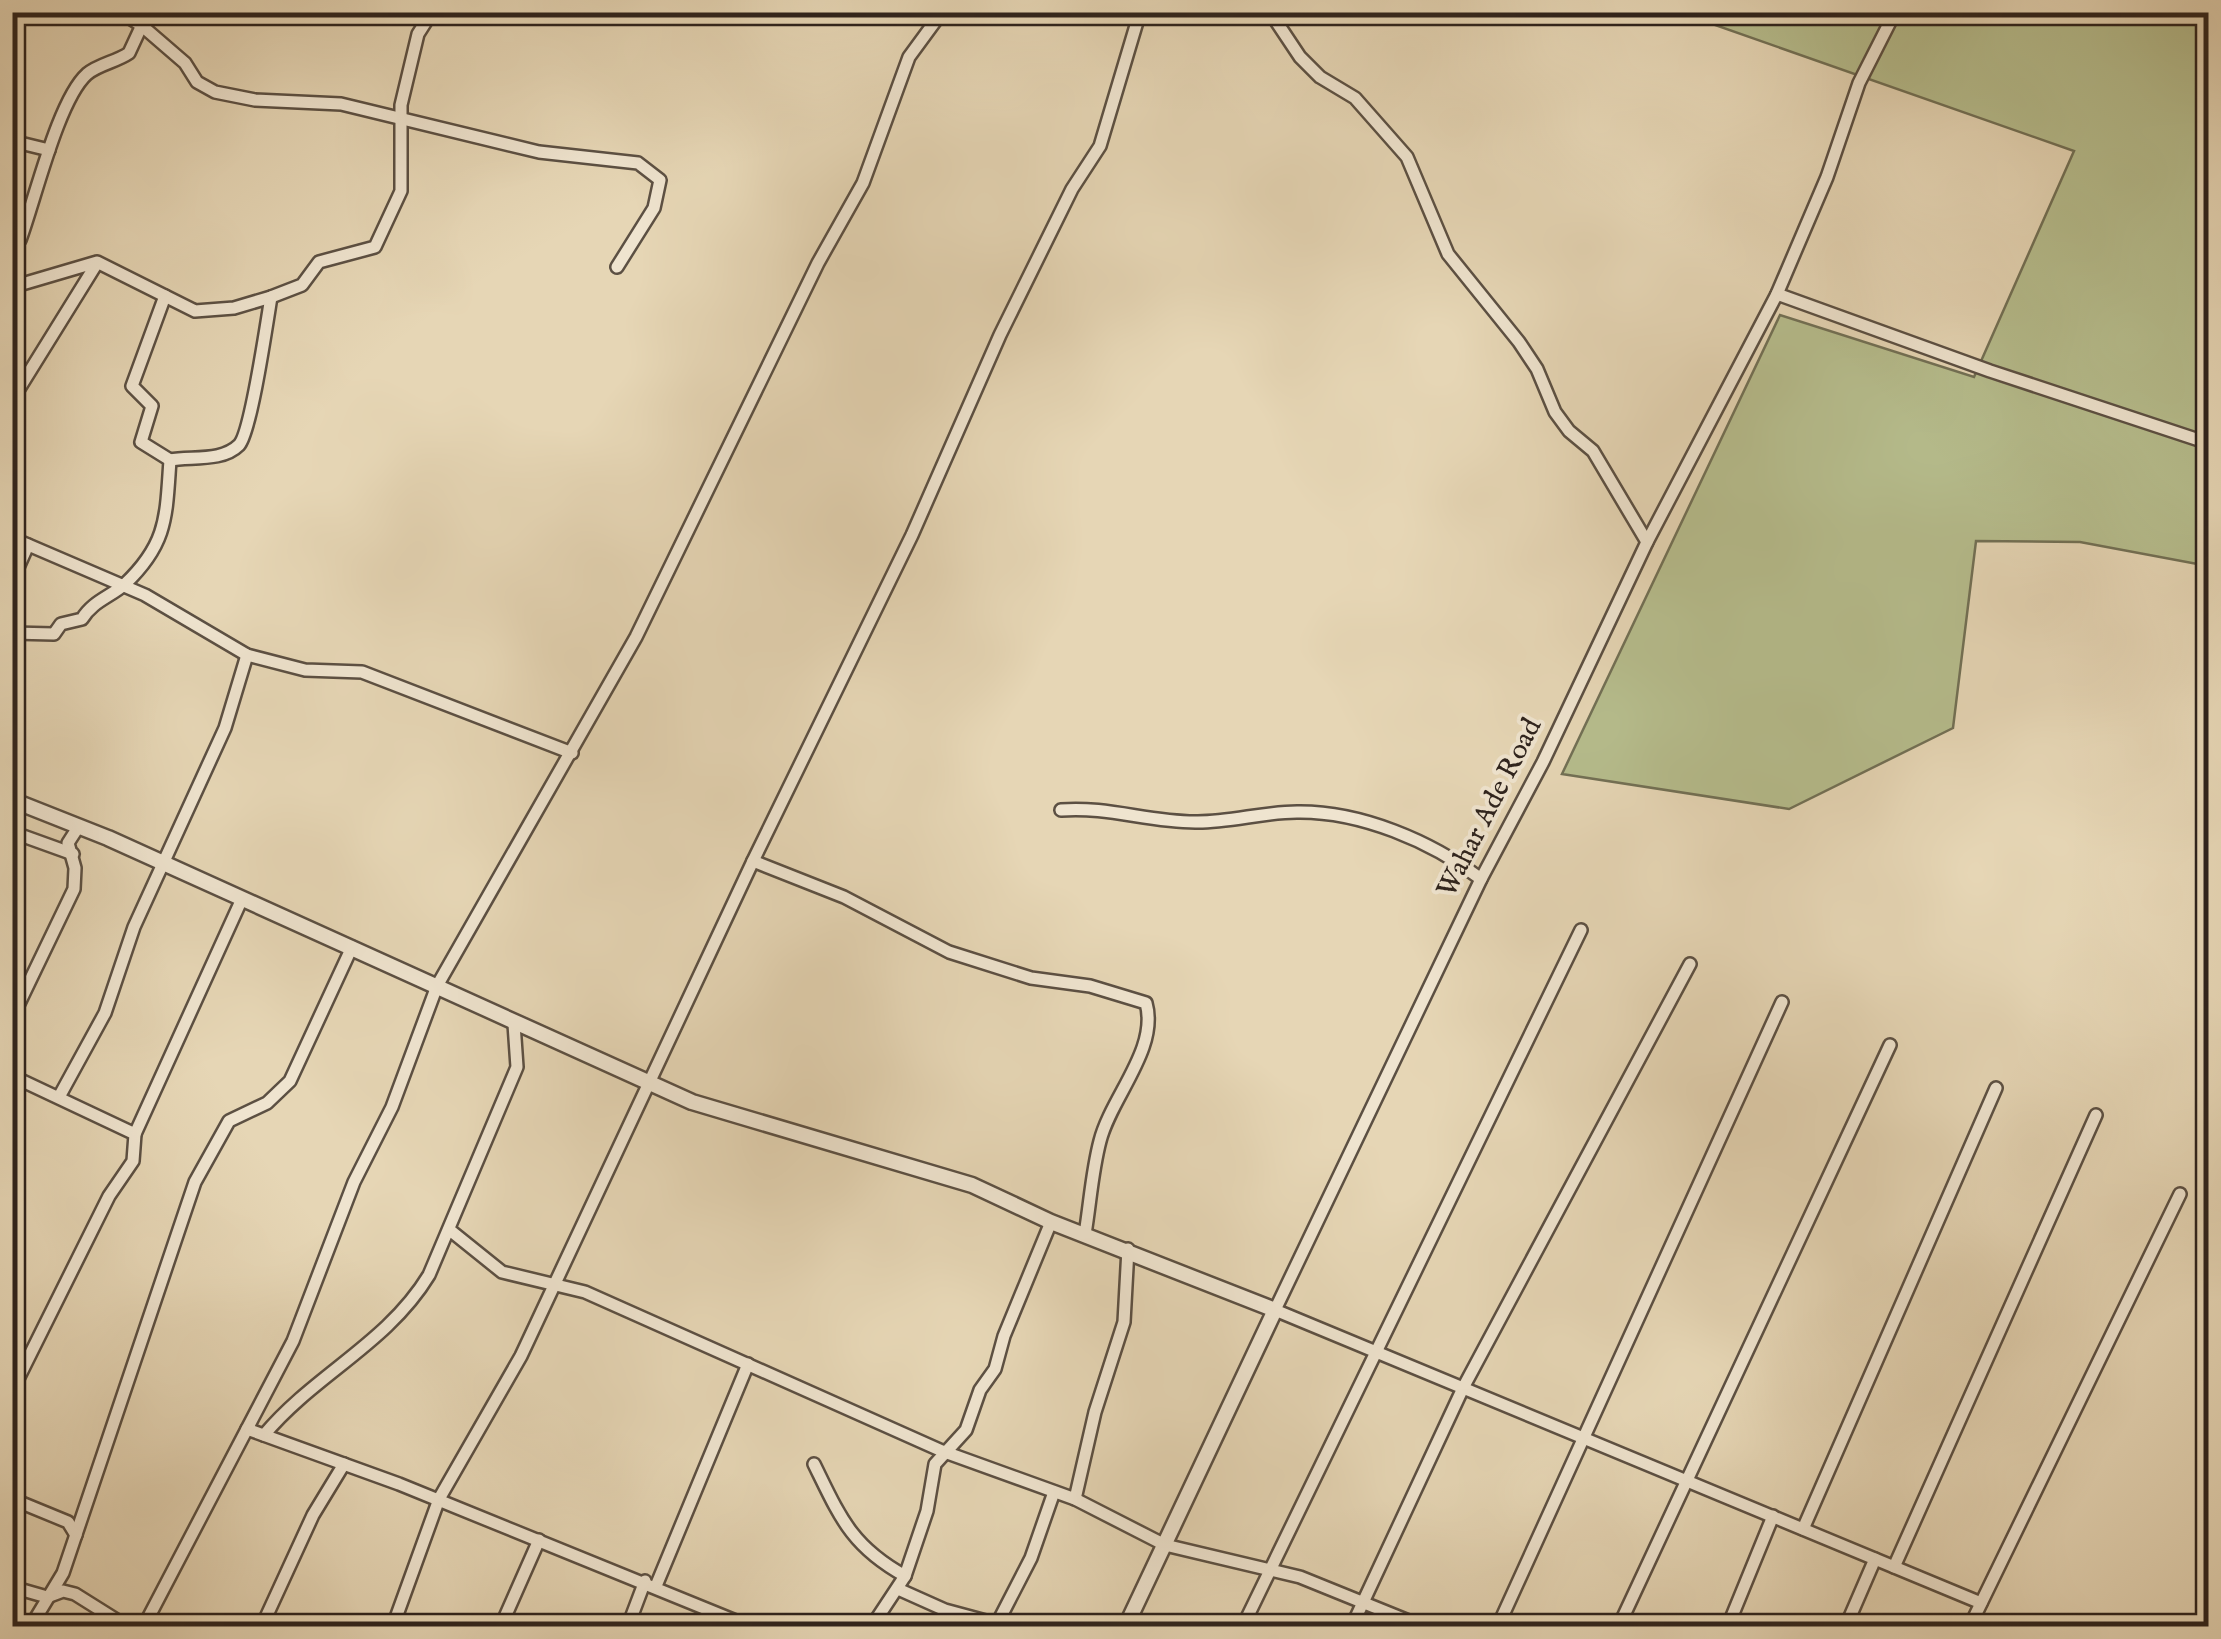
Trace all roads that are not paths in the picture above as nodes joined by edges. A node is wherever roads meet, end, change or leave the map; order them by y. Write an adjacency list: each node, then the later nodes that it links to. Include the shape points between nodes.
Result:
1 (120, 12): 8 (street)
2 (148, 12): 8 (street)
3 (432, 12): 9 (street, via 409,62)
4 (942, 12): 29 (street, via 909,57 862,183)
5 (1140, 12): 35 (street, via 1100,146 1000,335 912,535)
6 (1270, 12): 23 (street, via 1300,58 1355,98 1407,157 1448,254 1519,342 1556,412 1593,451)
7 (1895, 12): 16 (street, Wahar Ade Road, via 1859,83)
8 (141, 26): 9 (street, via 215,92); 11 (street, via 129,53 96,68 76,87)
9 (400, 116): 14 (street, via 539,152 638,164 660,180 654,208); 18 (street, via 400,191 374,247 319,262 302,285)
10 (12, 141): 11 (street)
11 (49, 150): 12 (street, via 20,240)
12 (12, 246)
13 (97, 262): 15 (street); 17 (street); 19 (street)
14 (618, 266)
15 (12, 287)
16 (1778, 294): 20 (street); 23 (street, Wahar Ade Road)
17 (165, 296): 18 (street, via 195,311); 21 (street, via 132,386 152,406 140,442)
18 (270, 297): 21 (street, via 252,412 240,444 219,456)
19 (12, 400)
20 (2208, 444)
21 (170, 460): 26 (street, via 159,545)
22 (12, 538): 24 (street)
23 (1648, 542): 37 (street, Wahar Ade Road)
24 (28, 545): 25 (street); 26 (street)
25 (12, 581)
26 (123, 586): 27 (street, via 54,634); 28 (street)
27 (12, 634)
28 (248, 655): 29 (street, via 305,670 362,672); 36 (street, via 226,728)
29 (572, 753): 42 (street)
30 (12, 800): 32 (street)
31 (1061, 810): 37 (street, via 1200,822 1292,812 1344,817 1414,840)
32 (77, 829): 34 (street, via 68,843); 36 (street)
33 (12, 832): 34 (street)
34 (73, 854): 44 (street, via 74,890)
35 (752, 860): 48 (street); 56 (street, via 844,897 949,952 1146,1003 1146,1038 1100,1139)
36 (162, 864): 38 (street); 50 (street, via 105,1013)
37 (1481, 879): 59 (street, Wahar Ade Road)
38 (241, 901): 40 (street); 52 (street)
39 (1581, 930): 60 (street)
40 (352, 947): 42 (street); 77 (street, via 290,1081 267,1103 230,1121 195,1182)
41 (1690, 964): 62 (street)
42 (437, 986): 45 (street); 64 (street, via 293,1341)
43 (1782, 1002): 66 (street)
44 (12, 1018)
45 (514, 1024): 48 (street); 55 (street, via 517,1067)
46 (1890, 1045): 70 (street)
47 (12, 1076): 50 (street)
48 (652, 1085): 54 (street, via 972,1185); 58 (street)
49 (1996, 1088): 76 (street)
50 (59, 1097): 52 (street)
51 (2096, 1116): 81 (street)
52 (135, 1134): 63 (street, via 133,1161 108,1196)
53 (2180, 1194): 89 (street)
54 (1051, 1222): 56 (street); 67 (street, via 966,1430)
55 (451, 1231): 58 (street, via 502,1272); 65 (street, via 412,1303 378,1338 294,1399)
56 (1085, 1234): 57 (street)
57 (1128, 1249): 59 (street); 74 (street, via 1124,1322)
58 (553, 1286): 61 (street, via 585,1292); 73 (street)
59 (1275, 1310): 60 (street); 79 (street, Wahar Ade Road)
60 (1375, 1352): 62 (street); 82 (street)
61 (748, 1364): 67 (street); 84 (street)
62 (1463, 1388): 66 (street); 88 (street)
63 (12, 1391)
64 (248, 1428): 65 (street); 93 (street)
65 (264, 1434): 68 (street)
66 (1584, 1438): 70 (street); 104 (street)
67 (942, 1451): 71 (street); 83 (street)
68 (344, 1464): 73 (street); 94 (street)
69 (814, 1464): 83 (street, via 851,1536)
70 (1685, 1480): 75 (street); 105 (street)
71 (1054, 1492): 74 (street); 90 (street, via 1031,1558)
72 (12, 1500): 77 (street, via 68,1522)
73 (439, 1500): 78 (street); 95 (street)
74 (1075, 1500): 79 (street)
75 (1773, 1516): 76 (street); 106 (street)
76 (1803, 1529): 80 (street)
77 (76, 1534): 87 (street)
78 (539, 1540): 84 (street); 96 (street)
79 (1165, 1545): 82 (street); 100 (street, Wahar Ade Road)
80 (1875, 1559): 81 (street); 107 (street)
81 (1894, 1567): 89 (street)
82 (1268, 1570): 88 (street); 101 (street)
83 (905, 1576): 86 (street)
84 (651, 1584): 97 (street); 98 (street)
85 (12, 1588): 87 (street)
86 (898, 1589): 90 (street); 99 (street)
87 (48, 1597): 91 (street); 92 (street, via 75,1594)
88 (1362, 1603): 102 (street); 103 (street)
89 (1981, 1603): 108 (street)
90 (996, 1625)
91 (31, 1626)
92 (126, 1626)
93 (144, 1626)
94 (262, 1626)
95 (392, 1626)
96 (501, 1626)
97 (628, 1626)
98 (748, 1626)
99 (872, 1626)
100 (1126, 1626)
101 (1243, 1626)
102 (1352, 1626)
103 (1421, 1626)
104 (1498, 1626)
105 (1619, 1626)
106 (1728, 1626)
107 (1846, 1626)
108 (1970, 1626)

